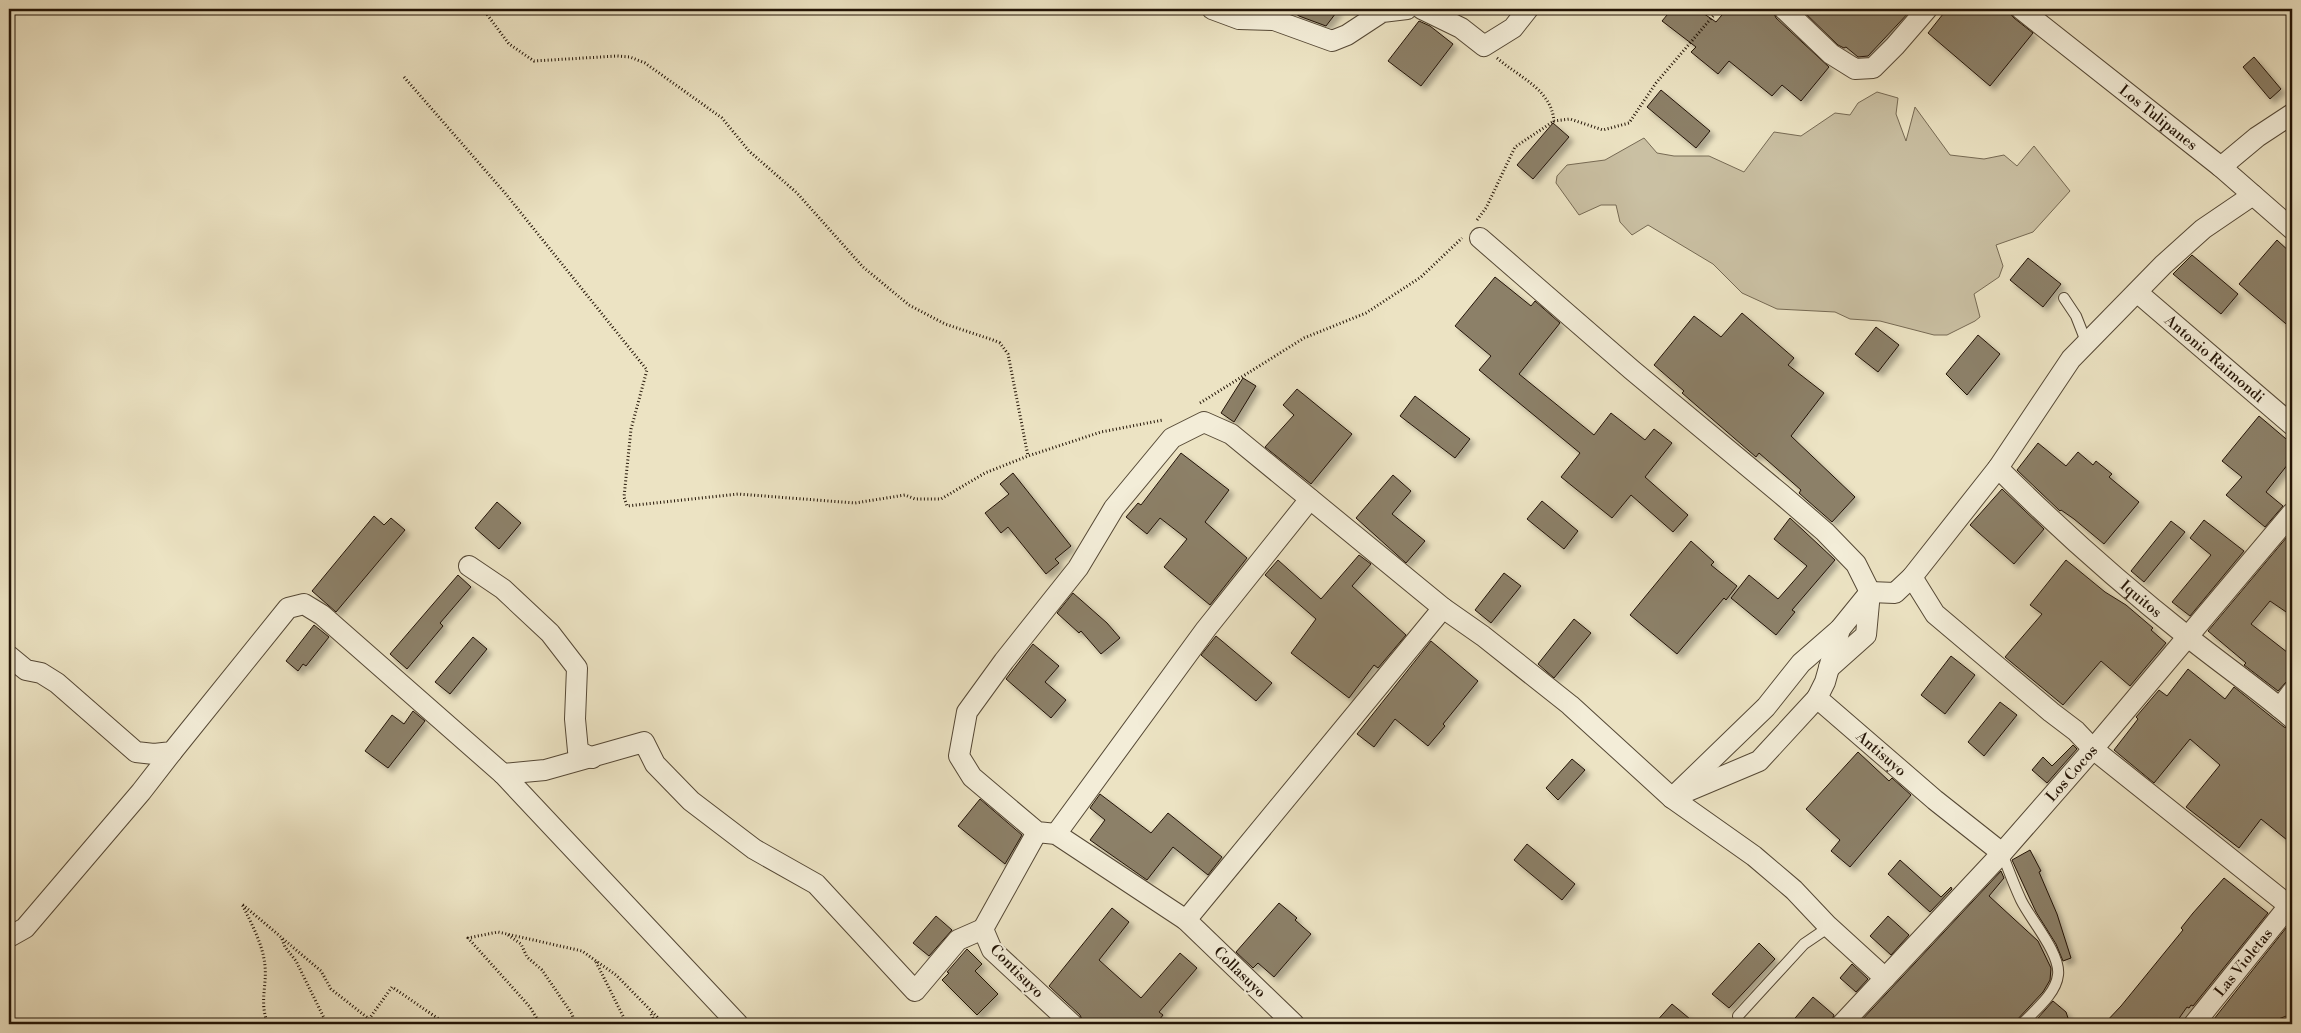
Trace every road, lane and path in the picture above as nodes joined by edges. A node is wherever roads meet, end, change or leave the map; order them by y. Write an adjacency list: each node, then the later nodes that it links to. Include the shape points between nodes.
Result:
1 (483, 9): 24 (path, via 509,44 534,61 617,56 646,63 722,118 749,151 797,193 863,267 892,292 932,318 1000,343 1008,354)
2 (1212, 9): 3 (street, via 1238,19 1274,20 1332,41 1348,35 1382,12)
3 (1407, 9)
4 (1422, 9): 10 (street, via 1461,28)
5 (1528, 9): 10 (street, via 1512,28)
6 (1719, 9): 13 (path, via 1656,83 1629,123 1603,130 1570,119)
7 (1784, 9): 8 (street, via 1831,54 1855,68 1872,68 1896,46)
8 (1927, 9)
9 (2021, 9): 14 (street, Los Tulipanes)
10 (1484, 46): 13 (path, via 1539,90 1553,107)
11 (404, 77): 24 (path, via 505,193 647,370 631,428 624,497 627,506 738,494 855,503 905,495 915,499 941,499 984,473)
12 (2292, 114): 14 (street, via 2257,137)
13 (1554, 121): 17 (path, via 1515,147)
14 (2221, 167): 15 (street, Los Tulipanes)
15 (2253, 195): 16 (street, Los Tulipanes); 18 (street, via 2203,229)
16 (2292, 229)
17 (1473, 233): 21 (path, via 1421,277 1366,313 1304,338); 30 (street, via 1825,532 1856,564)
18 (2138, 293): 20 (street); 23 (street, Antonio Raimondi)
19 (2064, 298): 20 (lane, via 2076,316)
20 (2087, 344): 25 (street, via 2071,359)
21 (1198, 404)
22 (1170, 418): 24 (path, via 1101,432)
23 (2292, 425)
24 (1028, 456)
25 (1998, 468): 29 (street); 33 (street, Iquitos, via 2104,568)
26 (1310, 499): 31 (street); 44 (street, Contisuyo); 44 (street, Collasuyo, via 1231,434 1204,422 1172,438 1114,508 1078,568 967,712 959,756 972,777)
27 (2292, 513): 33 (street, Los Cocos)
28 (469, 566): 41 (street, via 503,589 550,633 577,668 575,719 578,751)
29 (1912, 578): 30 (street, via 1895,593); 39 (street, via 1934,614 2076,731)
30 (1870, 592): 32 (street); 35 (street, via 1866,636)
31 (1443, 608): 43 (street, via 1570,705); 47 (street)
32 (1840, 628): 35 (street); 43 (street, via 1801,663 1766,706)
33 (2187, 636): 38 (street, Iquitos); 39 (street, Los Cocos)
34 (9, 656): 40 (street, via 26,670 41,672 57,683 136,752)
35 (1829, 668): 37 (street)
36 (2292, 692): 38 (street)
37 (1817, 698): 43 (street, via 1759,761); 45 (street, Antisuyo)
38 (2286, 713)
39 (2093, 749): 45 (street, Los Cocos); 46 (street)
40 (172, 752): 42 (street, via 288,608 304,604 322,614); 51 (street, via 25,928)
41 (592, 758): 42 (street, via 545,770); 49 (street, via 644,742 656,764 691,800 754,849 816,884 915,991 958,940)
42 (502, 774): 67 (street)
43 (1672, 798): 48 (street, via 1754,856 1794,890)
44 (1047, 833): 47 (street, Collasuyo); 49 (street, Contisuyo)
45 (2002, 853): 54 (street, Los Cocos); 71 (lane, via 2020,898 2052,950 2058,969 2050,992)
46 (2291, 905): 72 (street, Las Violetas)
47 (1186, 920): 69 (street, Collasuyo)
48 (1830, 928): 54 (street); 56 (lane, via 1804,944)
49 (984, 929): 68 (street, Contisuyo, via 992,950)
50 (505, 933): 53 (path, via 582,951); 62 (path, via 468,938 530,1007); 63 (path, via 521,944 527,957 542,970 572,1014)
51 (9, 937)
52 (282, 938): 57 (path, via 321,971 331,989); 58 (path, via 242,904 257,934 265,966 262,991); 59 (path)
53 (595, 961): 55 (path, via 616,975); 64 (path)
54 (1885, 978): 70 (street, Los Cocos)
55 (648, 1010): 65 (path); 66 (path)
56 (1738, 1016)
57 (369, 1019): 60 (path); 61 (path, via 392,987)
58 (268, 1024)
59 (327, 1024)
60 (374, 1024)
61 (446, 1024)
62 (540, 1024)
63 (575, 1024)
64 (627, 1024)
65 (656, 1024)
66 (664, 1024)
67 (738, 1024)
68 (1072, 1024)
69 (1294, 1024)
70 (1842, 1024)
71 (2022, 1024)
72 (2194, 1024)

